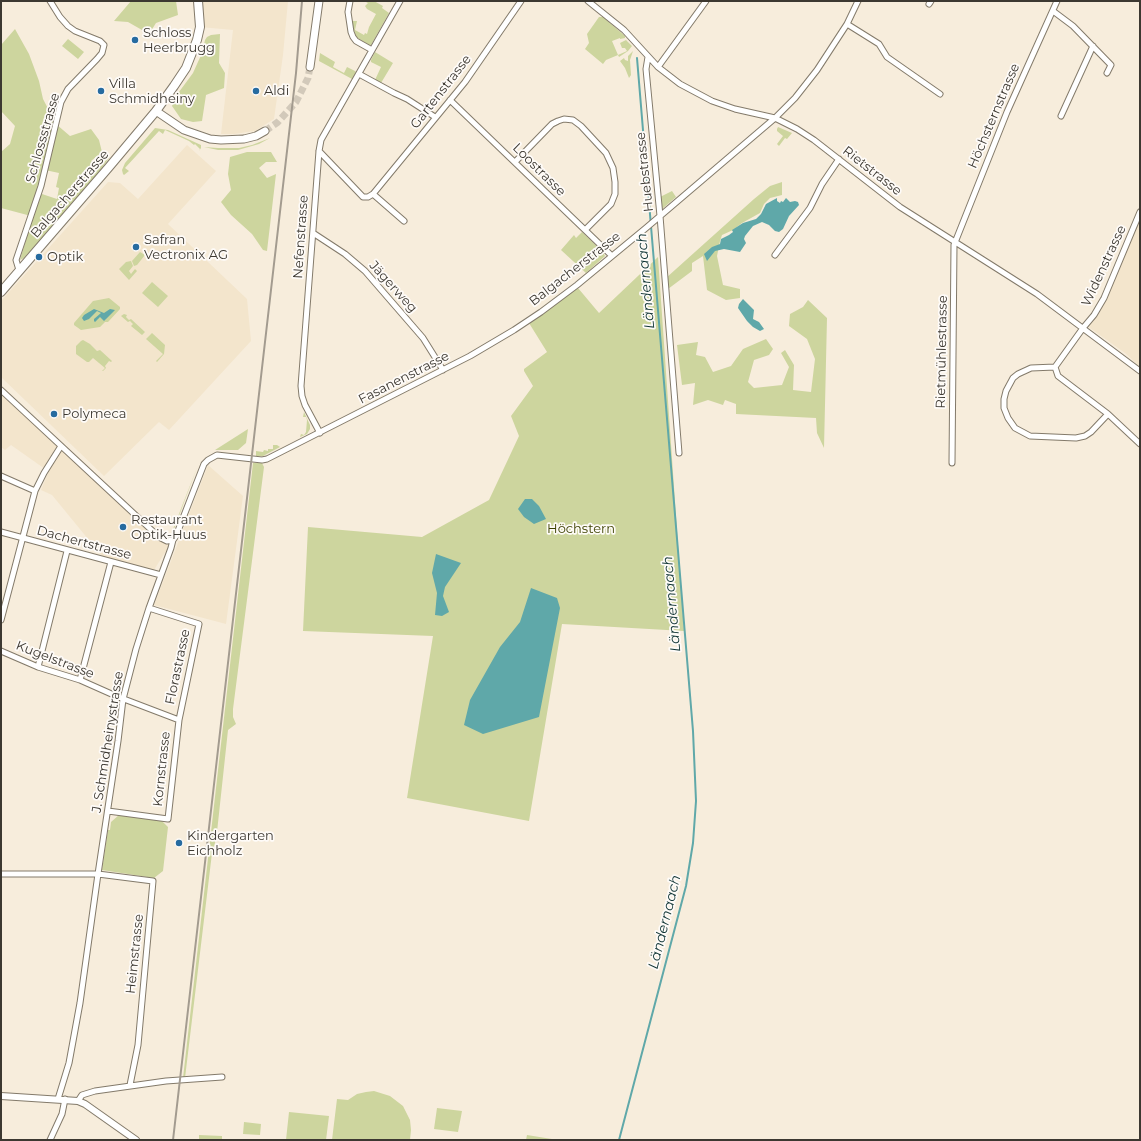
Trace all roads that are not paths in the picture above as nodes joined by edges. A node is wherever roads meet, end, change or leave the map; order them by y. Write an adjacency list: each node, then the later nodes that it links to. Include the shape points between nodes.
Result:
1 (50, 1): 39 (street, Schlossstrasse, via 68,26 104,45 102,53 68,89 62,102 41,186 16,260)
2 (198, 1): 22 (main road, Balgacherstrasse, via 200,27 192,54 186,68)
3 (318, 1): 16 (main road)
4 (350, 1): 14 (street, via 348,12 353,37)
5 (400, 1): 14 (street, Nefenstrasse)
6 (521, 1): 21 (street, Gartenstrasse)
7 (588, 1): 15 (street, Rietstrasse, via 624,30)
8 (706, 1): 17 (street)
9 (858, 1): 12 (street, Balgacherstrasse)
10 (1054, 2): 11 (street, Höchsternstrasse)
11 (1052, 10): 13 (street); 36 (street, Höchsternstrasse, via 1007,112)
12 (847, 24): 20 (street, via 879,44 887,57); 25 (street, Balgacherstrasse, via 813,76)
13 (1093, 46): 18 (street, via 1111,65); 23 (street)
14 (372, 50): 19 (street, Nefenstrasse)
15 (648, 57): 17 (street, Rietstrasse); 32 (street, Huebstrasse, via 646,69)
16 (310, 67)
17 (658, 67): 25 (street, Rietstrasse, via 680,84 712,102)
18 (1107, 73)
19 (359, 74): 24 (street, via 407,98); 27 (street, Nefenstrasse, via 321,140)
20 (940, 94)
21 (450, 100): 24 (street, Gartenstrasse); 29 (street, Loostrasse)
22 (156, 111): 26 (main road, via 184,130 210,139 244,139); 39 (main road, Balgacherstrasse)
23 (1061, 116)
24 (435, 117): 30 (street, Gartenstrasse)
25 (775, 118): 28 (street, Rietstrasse, via 797,129); 32 (street, Balgacherstrasse)
26 (265, 131)
27 (319, 151): 30 (street, via 363,196); 35 (street, Nefenstrasse)
28 (838, 159): 36 (street, Rietstrasse, via 900,207); 37 (street, via 810,208)
29 (515, 162): 34 (street, Loostrasse); 34 (street, via 552,124 564,119 573,120 582,126 606,153 613,168 615,182 615,194 611,204)
30 (373, 194): 33 (street)
31 (1140, 212): 41 (street, Widenstrasse, via 1104,298)
32 (658, 218): 38 (street, Balgacherstrasse); 51 (street, Huebstrasse)
33 (404, 221)
34 (585, 230): 38 (street, Loostrasse)
35 (312, 233): 44 (street, Jägerweg, via 345,254 365,271 423,338); 48 (street, Nefenstrasse, via 301,386 305,405)
36 (956, 241): 41 (street, Rietstrasse, via 1037,294); 52 (street, Rietmühlestrasse)
37 (775, 255)
38 (612, 256): 42 (street, Balgacherstrasse, via 546,308)
39 (19, 270): 40 (main road, Balgacherstrasse)
40 (1, 292)
41 (1083, 328): 43 (street, Widenstrasse); 45 (street, Rietstrasse)
42 (497, 341): 44 (street, Fasanenstrasse)
43 (1055, 366): 47 (street, via 1058,376); 47 (street, via 1030,368 1018,374 1009,384 1004,408 1015,428 1030,436 1076,438 1091,432)
44 (443, 370): 48 (street, Fasanenstrasse)
45 (1140, 371)
46 (1, 390): 50 (street)
47 (1108, 414): 49 (street)
48 (320, 433): 57 (street, J. Schmidheinystrasse, via 268,459 217,456 208,460 201,469)
49 (1140, 444)
50 (61, 446): 54 (street); 57 (street, via 159,537 167,541)
51 (679, 453)
52 (952, 463)
53 (1, 476): 54 (street)
54 (35, 491): 56 (street)
55 (1, 532): 56 (street, Dachertstrasse)
56 (23, 539): 58 (street, Dachertstrasse); 62 (street)
57 (173, 540): 60 (street, J. Schmidheinystrasse)
58 (68, 551): 59 (street, Dachertstrasse); 64 (street)
59 (111, 562): 60 (street, Dachertstrasse); 65 (street)
60 (161, 575): 61 (street, J. Schmidheinystrasse)
61 (149, 608): 66 (street, J. Schmidheinystrasse); 67 (street, Florastrasse, via 199,624)
62 (1, 620)
63 (1, 651): 64 (street, Kugelstrasse)
64 (38, 666): 65 (street, Kugelstrasse)
65 (80, 680): 66 (street, Kugelstrasse)
66 (123, 699): 67 (street, Kornstrasse); 68 (street, J. Schmidheinystrasse)
67 (179, 720): 68 (street, Kornstrasse, via 168,819)
68 (108, 811): 70 (street, J. Schmidheinystrasse)
69 (1, 874): 70 (street)
70 (98, 874): 72 (street, Heimstrasse, via 154,881 138,1045); 74 (street, J. Schmidheinystrasse, via 73,1043)
71 (222, 1077): 72 (street)
72 (130, 1085): 76 (street, via 82,1095)
73 (1, 1096): 74 (street)
74 (58, 1099): 75 (street)
75 (65, 1099): 76 (street); 77 (street, via 62,1114)
76 (78, 1101): 78 (street)
77 (50, 1140)
78 (136, 1140)

